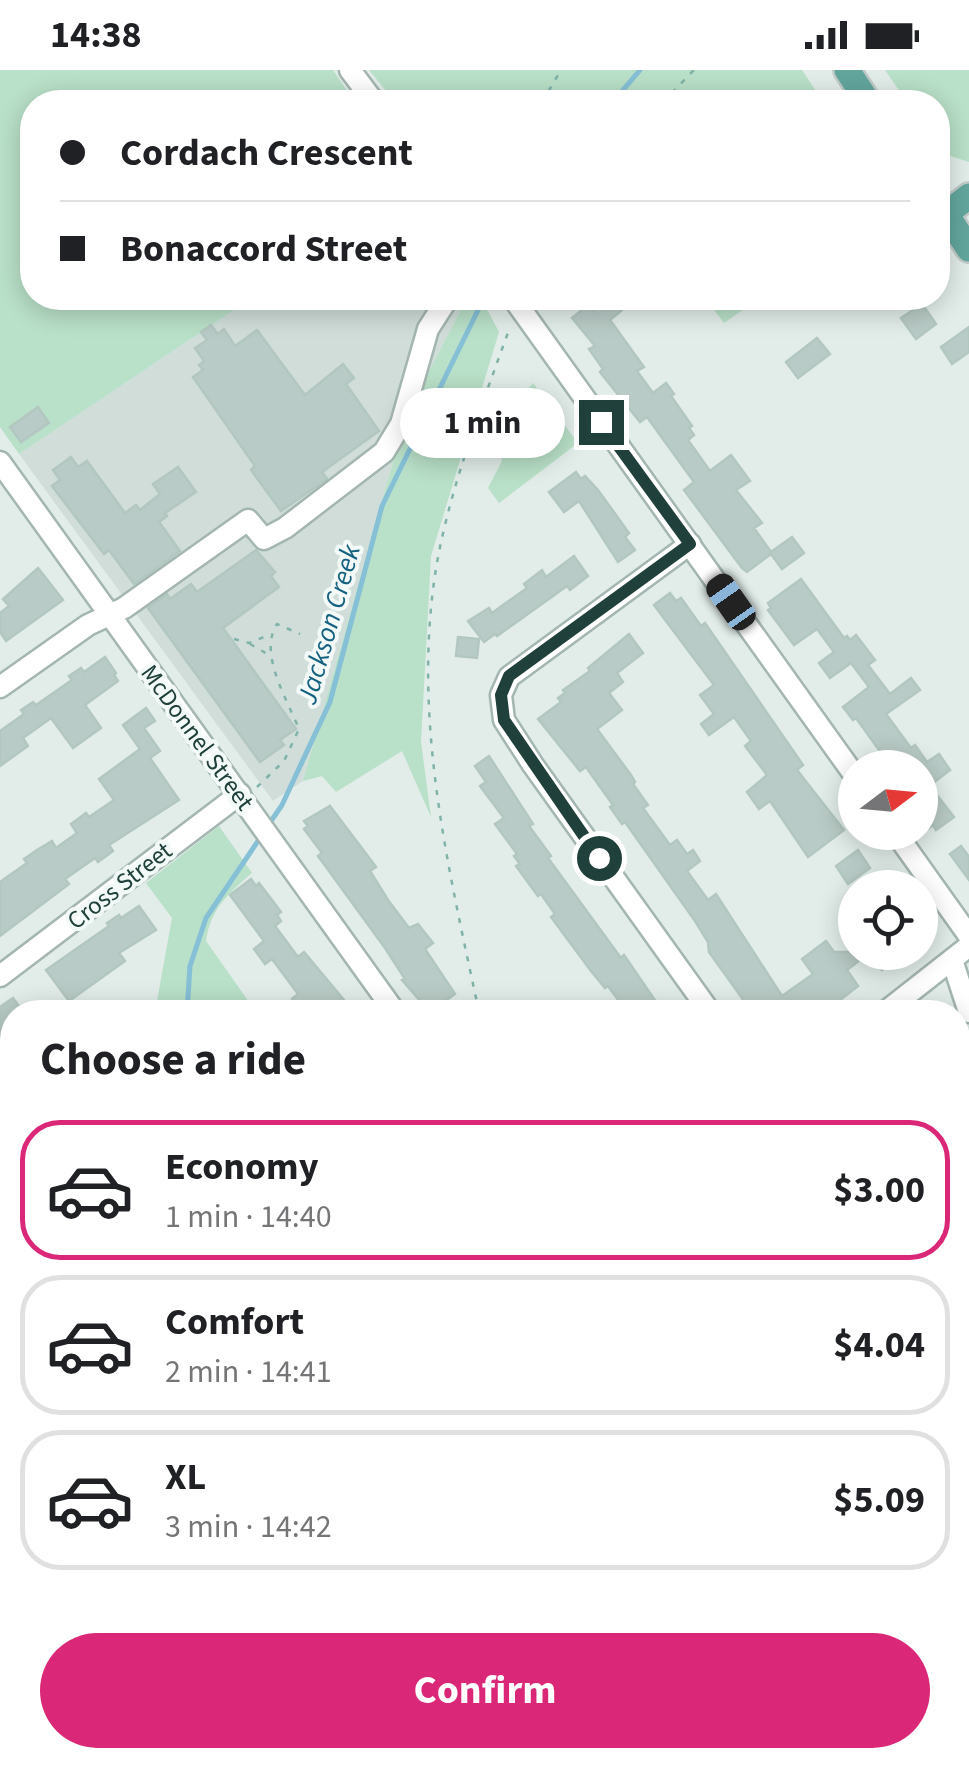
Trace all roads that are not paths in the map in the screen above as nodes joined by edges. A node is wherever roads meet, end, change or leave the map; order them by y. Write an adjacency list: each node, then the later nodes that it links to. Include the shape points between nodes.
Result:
1 (950, 220): 2 (main road)
2 (969, 249)
3 (440, 310): 7 (street, via 428,329 401,424 384,452 285,528 264,538 248,520)
4 (522, 310): 6 (street)
5 (0, 462): 7 (street, McDonnel Street)
6 (690, 544): 9 (street); 17 (street, via 509,676 501,695 504,720 533,765)
7 (108, 614): 8 (street); 10 (street, McDonnel Street)
8 (0, 687)
9 (838, 752)
10 (249, 797): 15 (street, Cross Street); 16 (street, McDonnel Street)
11 (908, 850): 12 (street)
12 (969, 936)
13 (969, 946): 14 (street)
14 (952, 960): 18 (street); 19 (street)
15 (0, 976)
16 (386, 1000)
17 (701, 1000)
18 (900, 1000)
19 (965, 1000)

